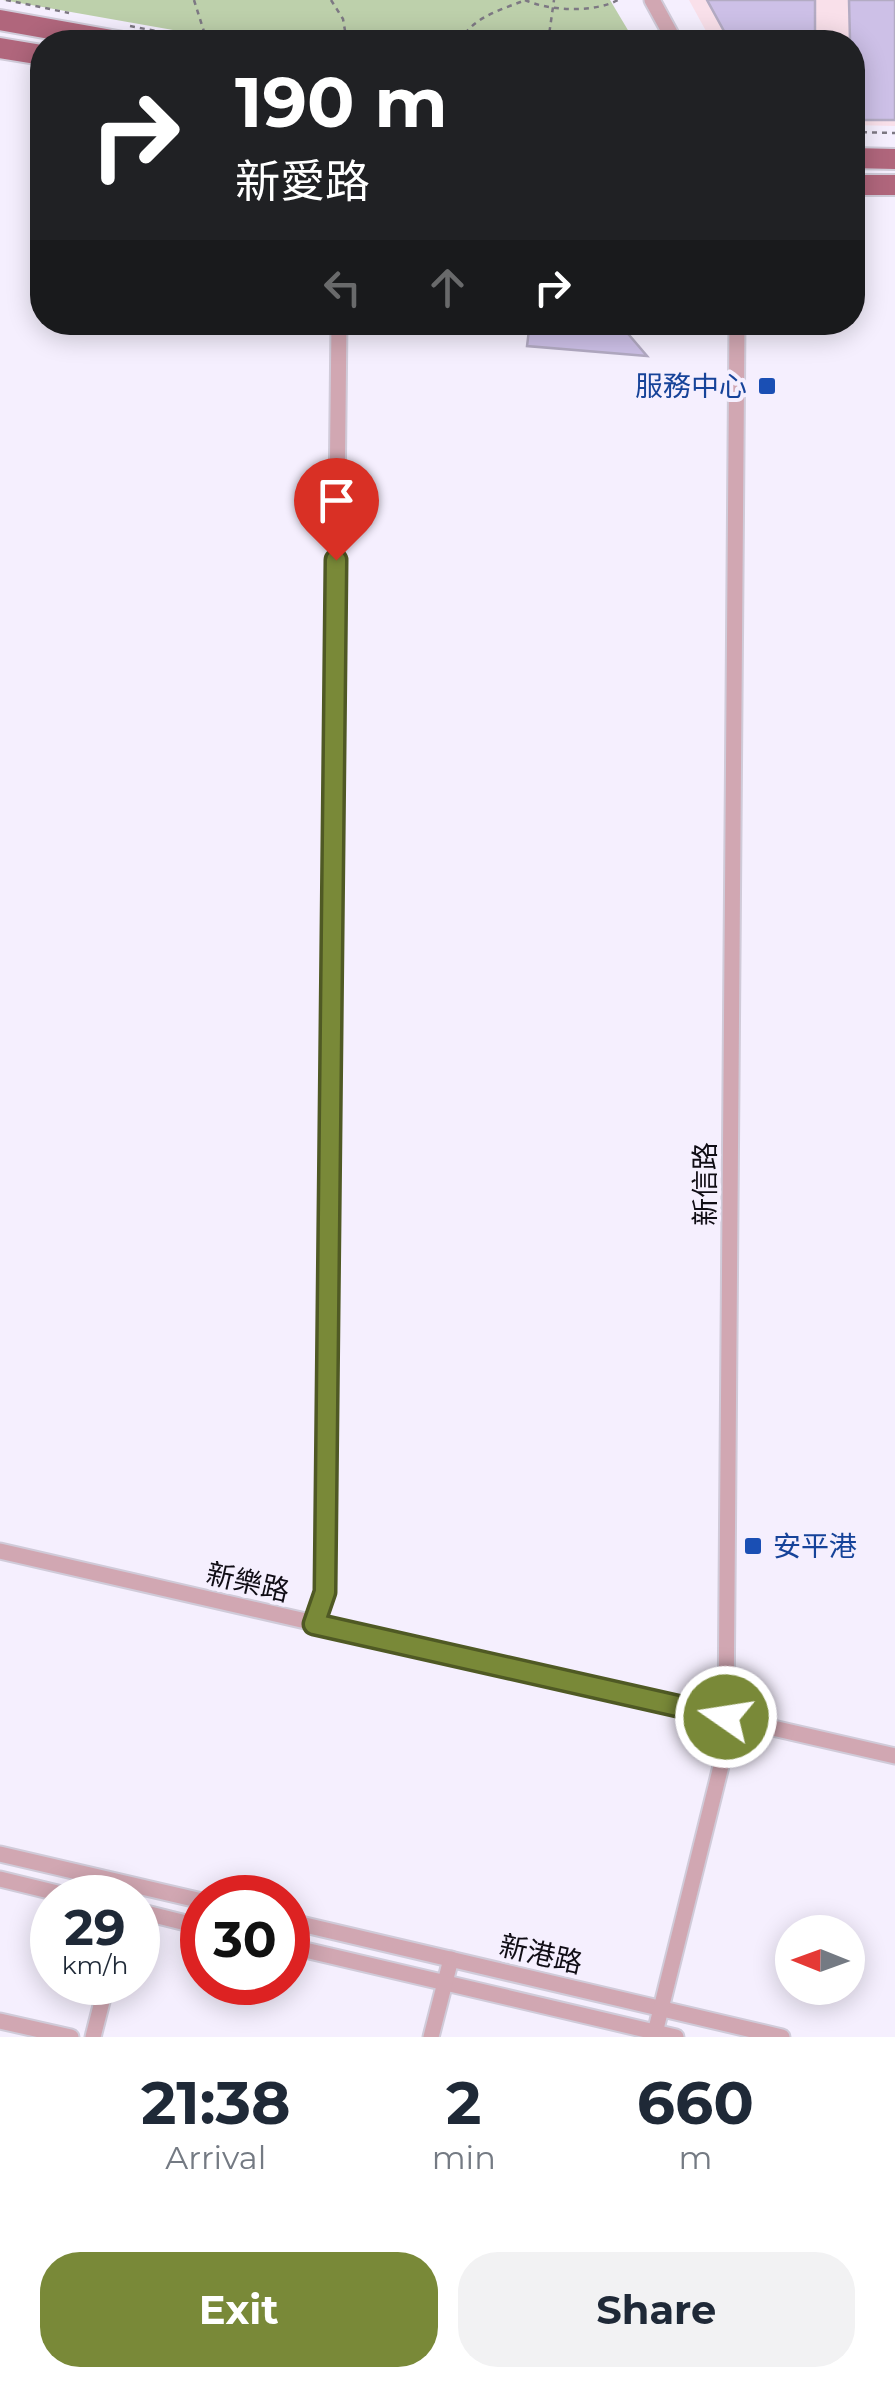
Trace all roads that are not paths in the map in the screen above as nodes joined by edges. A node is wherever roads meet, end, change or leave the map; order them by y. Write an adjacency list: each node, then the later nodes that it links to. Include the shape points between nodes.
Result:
1 (652, 0): 4 (street)
2 (0, 20): 3 (main road)
3 (56, 30)
4 (668, 30)
5 (0, 48): 6 (main road)
6 (30, 54)
7 (865, 158): 8 (main road)
8 (895, 159)
9 (895, 185): 10 (main road)
10 (865, 186)
11 (339, 335): 14 (street, via 325,1592)
12 (737, 335): 15 (street, 新信路)
13 (0, 1551): 14 (street, 新樂路)
14 (314, 1624): 15 (street, 新樂路)
15 (726, 1717): 16 (street, 新樂路); 26 (street, 新信路, via 722,1762)
16 (895, 1756)
17 (0, 1854): 18 (street)
18 (74, 1875)
19 (0, 1879): 20 (street)
20 (30, 1886)
21 (310, 1926): 23 (street, 新港路)
22 (310, 1951): 24 (street, 新港路)
23 (451, 1958): 24 (street); 26 (street, 新港路)
24 (445, 1983): 28 (street, 新港路); 31 (street)
25 (102, 2005): 30 (street)
26 (662, 2008): 28 (street, 新信路); 33 (street, 新港路)
27 (0, 2021): 29 (street)
28 (656, 2035): 32 (street, 新港路)
29 (70, 2037)
30 (94, 2037)
31 (431, 2037)
32 (676, 2037)
33 (782, 2037)

